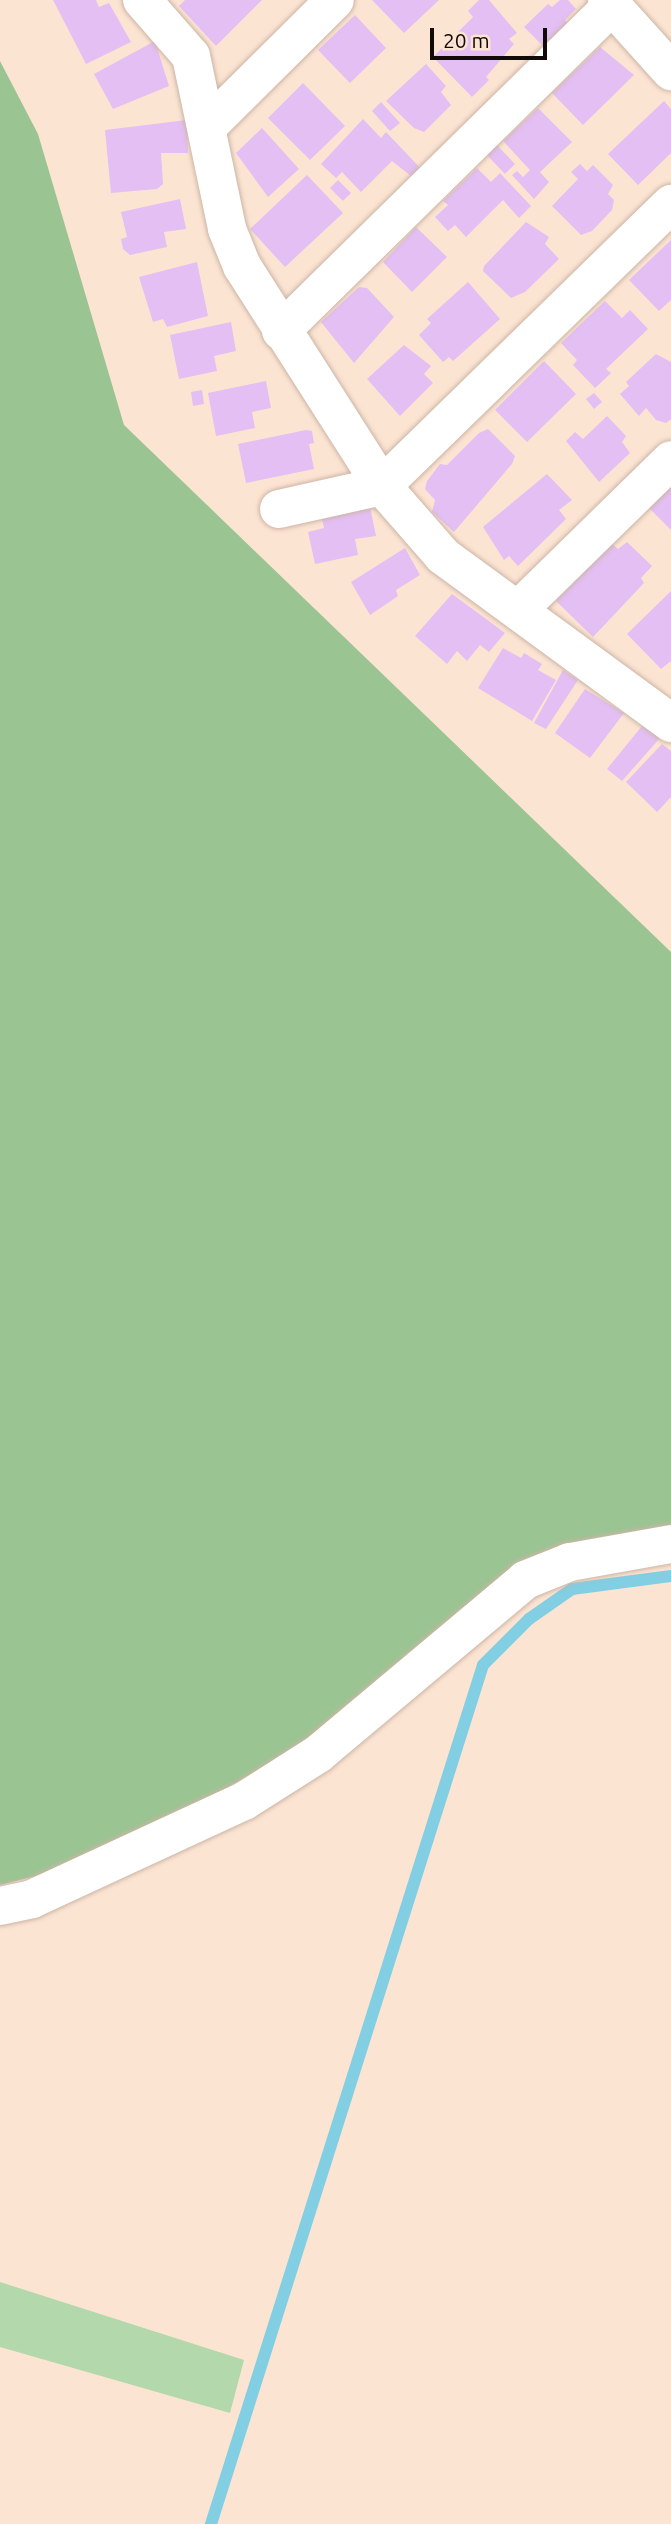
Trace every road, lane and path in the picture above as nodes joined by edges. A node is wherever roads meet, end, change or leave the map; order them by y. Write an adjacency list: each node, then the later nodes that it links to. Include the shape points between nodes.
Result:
1 (142, 0): 5 (street, via 191,56)
2 (335, 0): 5 (street)
3 (609, 3): 4 (street); 7 (street)
4 (671, 71)
5 (207, 127): 7 (street, via 227,229 242,266)
6 (671, 204): 9 (street)
7 (281, 331): 9 (street)
8 (671, 460): 11 (street)
9 (382, 486): 10 (street); 11 (street, via 443,556)
10 (279, 509)
11 (518, 610): 12 (street)
12 (670, 719)
13 (671, 1544): 14 (street, via 570,1562 525,1580 318,1754 244,1801 42,1895)
14 (0, 1906)

